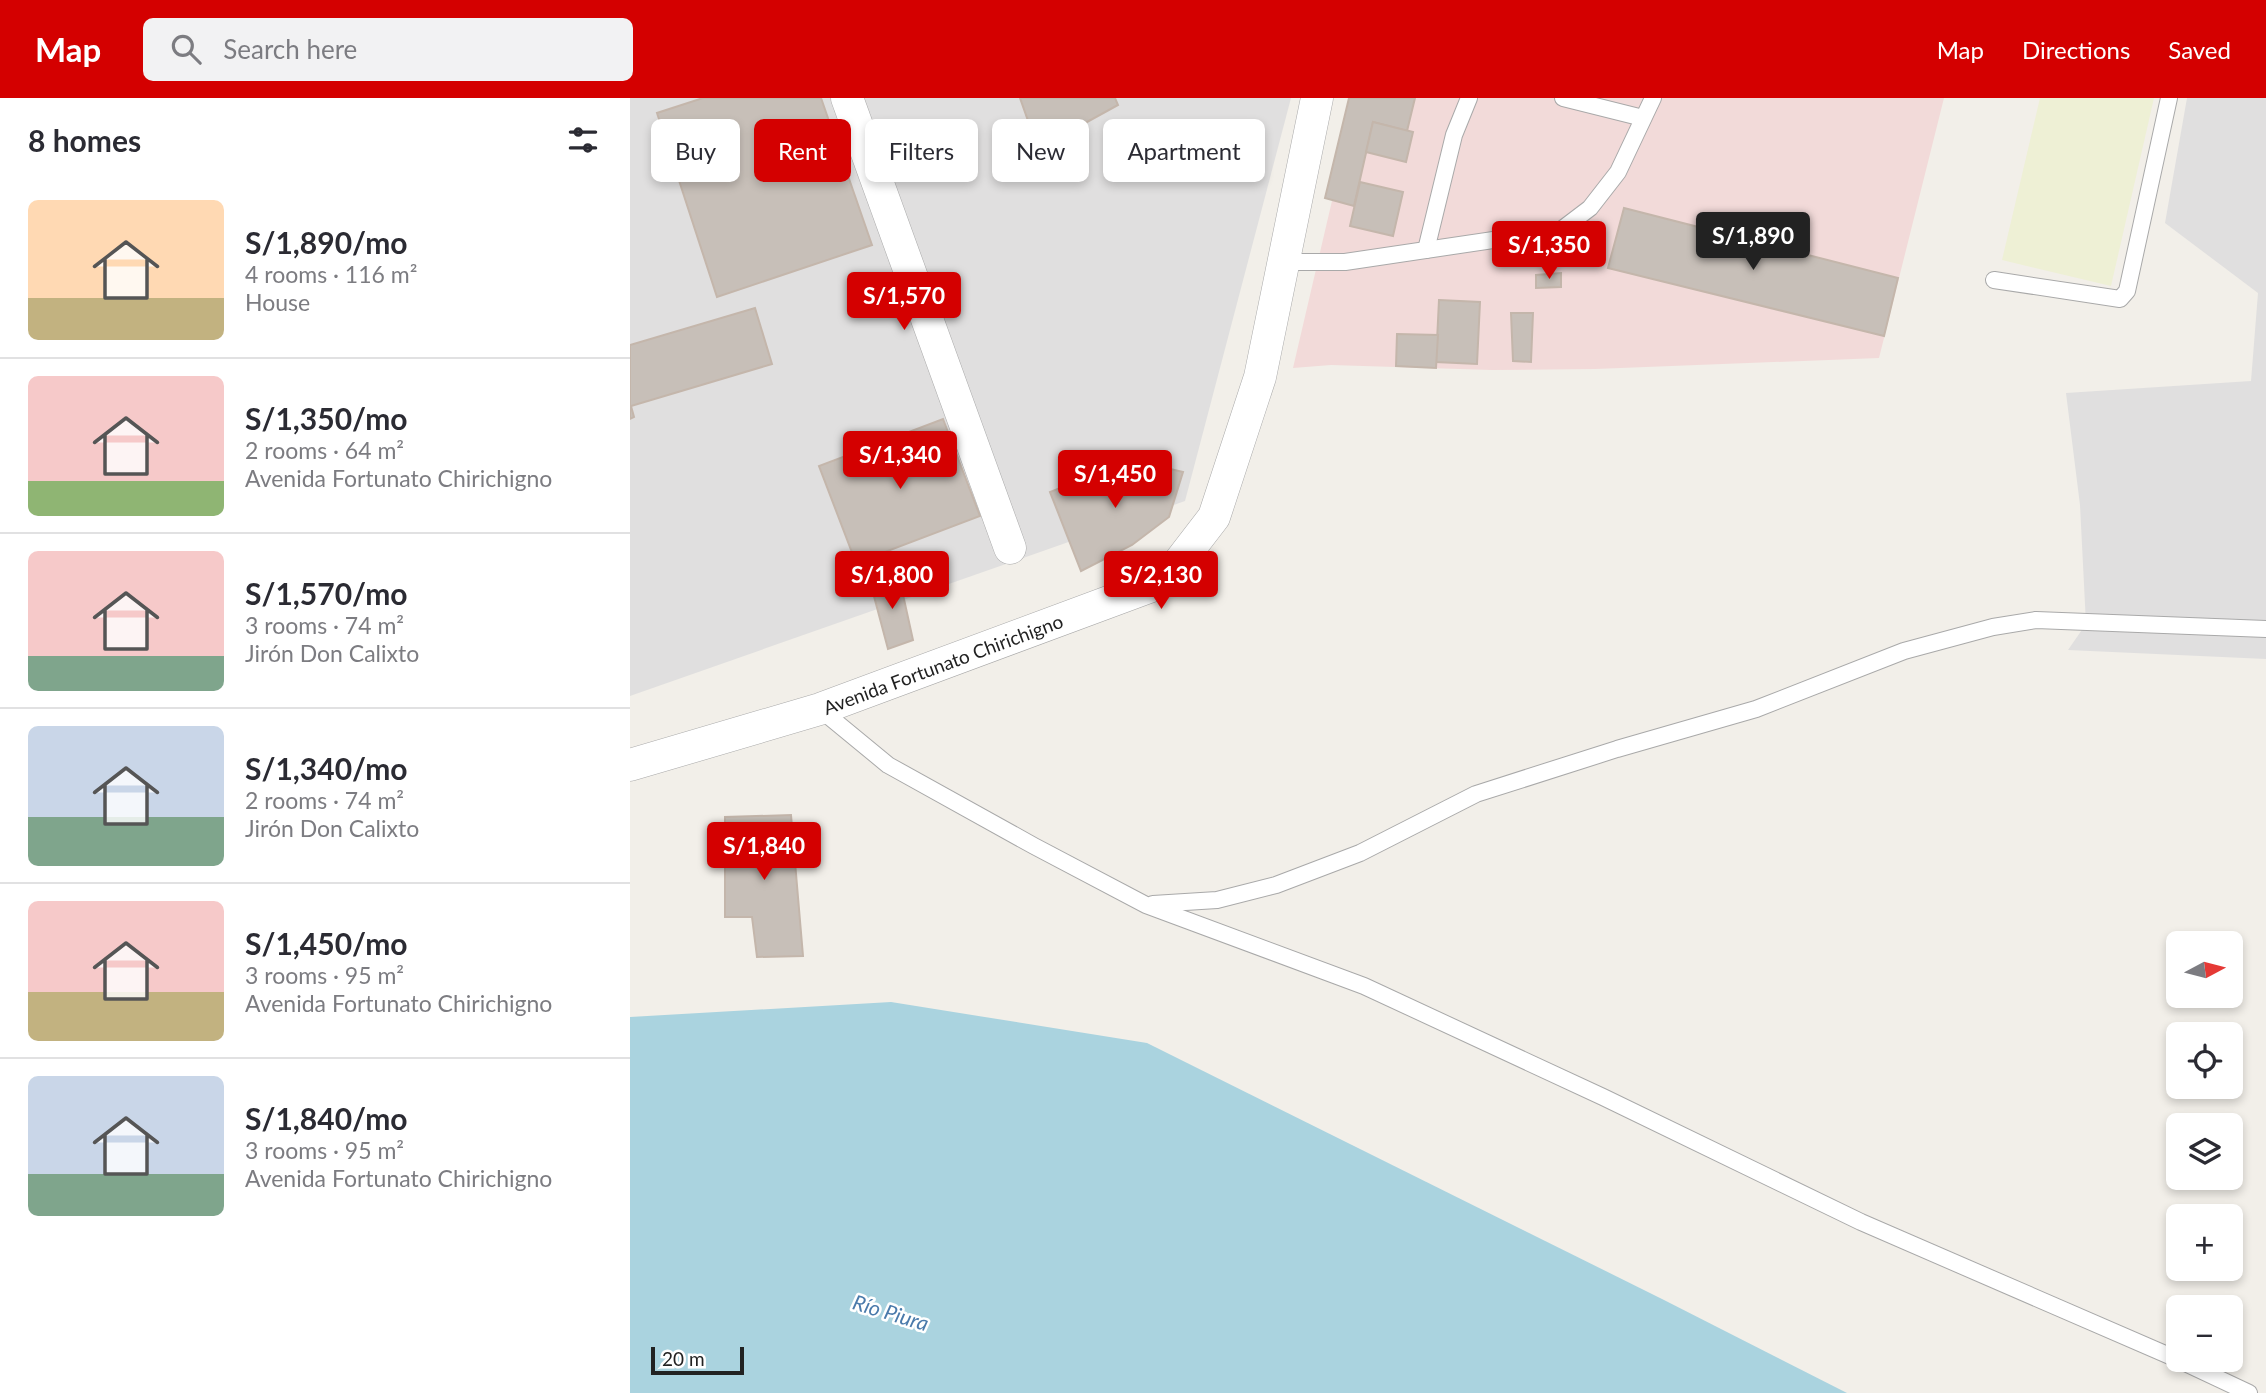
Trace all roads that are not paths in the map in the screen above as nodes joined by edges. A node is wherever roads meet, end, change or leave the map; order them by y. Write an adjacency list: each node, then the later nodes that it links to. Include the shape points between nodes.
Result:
1 (847, 98): 11 (street)
2 (1317, 98): 9 (street, Avenida Fortunato Chirichigno)
3 (1469, 98): 8 (lane, via 1454,135)
4 (1563, 98): 7 (lane)
5 (1653, 98): 7 (lane)
6 (2169, 98): 10 (lane, via 2127,291 2120,299)
7 (1643, 118): 8 (lane, via 1618,172 1590,208 1561,230)
8 (1426, 250): 9 (lane, via 1345,262)
9 (1284, 262): 13 (street, Avenida Fortunato Chirichigno, via 1260,377 1214,517 1174,569 1157,584)
10 (1994, 280)
11 (1010, 548)
12 (2266, 629): 15 (lane, via 2036,620 1993,627 1904,651 1756,709 1476,794 1360,853 1276,885 1217,900)
13 (820, 709): 14 (street, Avenida Fortunato Chirichigno); 15 (lane, via 888,765)
14 (630, 765)
15 (1146, 905): 16 (lane, via 1364,986 1861,1222)
16 (2166, 1354)
17 (2204, 1372): 18 (lane)
18 (2249, 1393)

